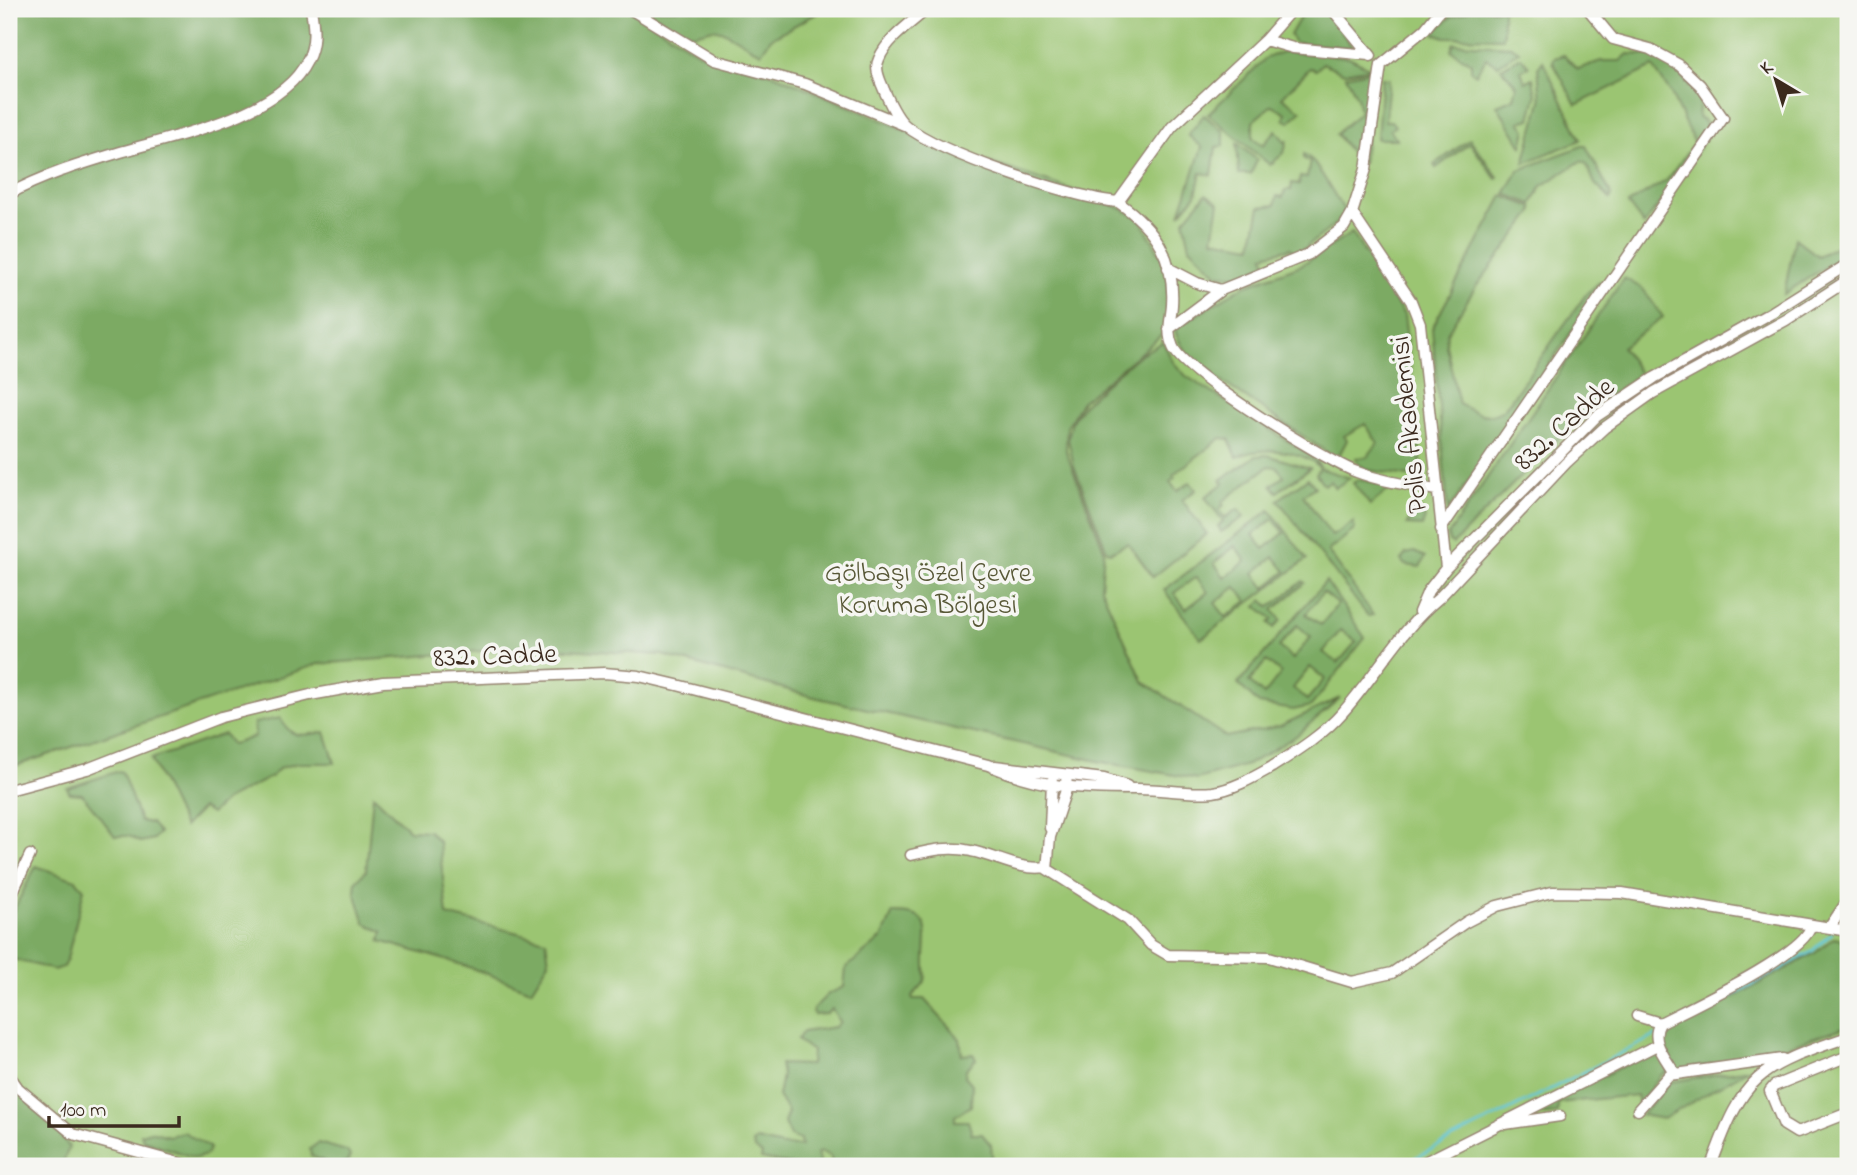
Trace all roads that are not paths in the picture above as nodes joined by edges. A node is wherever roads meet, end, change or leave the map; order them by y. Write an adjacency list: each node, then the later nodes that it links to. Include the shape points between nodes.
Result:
1 (311, 9): 13 (street, via 315,32 307,61 274,96 184,135 44,177)
2 (630, 9): 12 (street, via 706,56 805,84)
3 (927, 9): 12 (street, via 892,40 877,66)
4 (1292, 9): 9 (street)
5 (1332, 9): 10 (street)
6 (1452, 9): 8 (street)
7 (1588, 9): 24 (street, via 1613,39 1650,49 1679,65 1723,118)
8 (1439, 12): 11 (street)
9 (1265, 40): 10 (street, via 1293,48); 14 (street, via 1172,127)
10 (1369, 55): 11 (street)
11 (1381, 65): 15 (street, via 1370,151)
12 (904, 125): 14 (street, via 1013,173 1086,197)
13 (9, 194)
14 (1118, 202): 17 (street, via 1139,216 1156,236)
15 (1352, 213): 19 (street, via 1344,227 1309,254); 23 (street, Polis Akademisi, via 1417,312)
16 (1848, 264): 21 (street, 832. Cadde)
17 (1168, 268): 19 (street); 20 (street, via 1172,295)
18 (1848, 280): 22 (street, 832. Cadde)
19 (1221, 290): 20 (street)
20 (1169, 329): 23 (street, via 1174,349 1192,369 1324,458 1366,475)
21 (1741, 330): 22 (street); 25 (street, 832. Cadde, via 1597,415)
22 (1747, 342): 26 (street, 832. Cadde, via 1653,393 1604,428)
23 (1436, 490): 24 (street, Polis Akademisi)
24 (1441, 529): 25 (street, Polis Akademisi)
25 (1446, 568): 26 (street, 832. Cadde, via 1428,591)
26 (1418, 615): 27 (street, 832. Cadde, via 1342,714 1267,770 1216,791 1103,791)
27 (1060, 781): 28 (street, 832. Cadde, via 1021,767 988,765 647,678 604,673 420,679 335,690 221,717 87,769); 29 (street); 29 (street)
28 (9, 790)
29 (1050, 837): 32 (street)
30 (30, 855): 33 (street)
31 (911, 855): 32 (street, via 941,848 971,850 1032,869)
32 (1046, 867): 35 (street, via 1128,920 1151,945 1168,955 1269,957 1352,982 1392,973 1497,906 1552,892 1622,893)
33 (9, 900)
34 (1848, 900): 36 (street)
35 (1811, 926): 36 (street); 39 (street, via 1807,938)
36 (1829, 929): 37 (street)
37 (1848, 931)
38 (1637, 1016): 39 (street)
39 (1657, 1035): 43 (street); 48 (street)
40 (1844, 1039): 41 (street); 42 (street)
41 (1794, 1057): 43 (street); 51 (street, via 1765,1072 1744,1091)
42 (1847, 1057): 46 (street, via 1770,1091 1784,1125 1797,1133)
43 (1675, 1074): 45 (street, via 1661,1080)
44 (9, 1075): 49 (street, via 73,1134)
45 (1637, 1110)
46 (1848, 1114)
47 (1560, 1116): 48 (street)
48 (1496, 1126): 50 (street)
49 (190, 1166)
50 (1417, 1166)
51 (1711, 1166)

